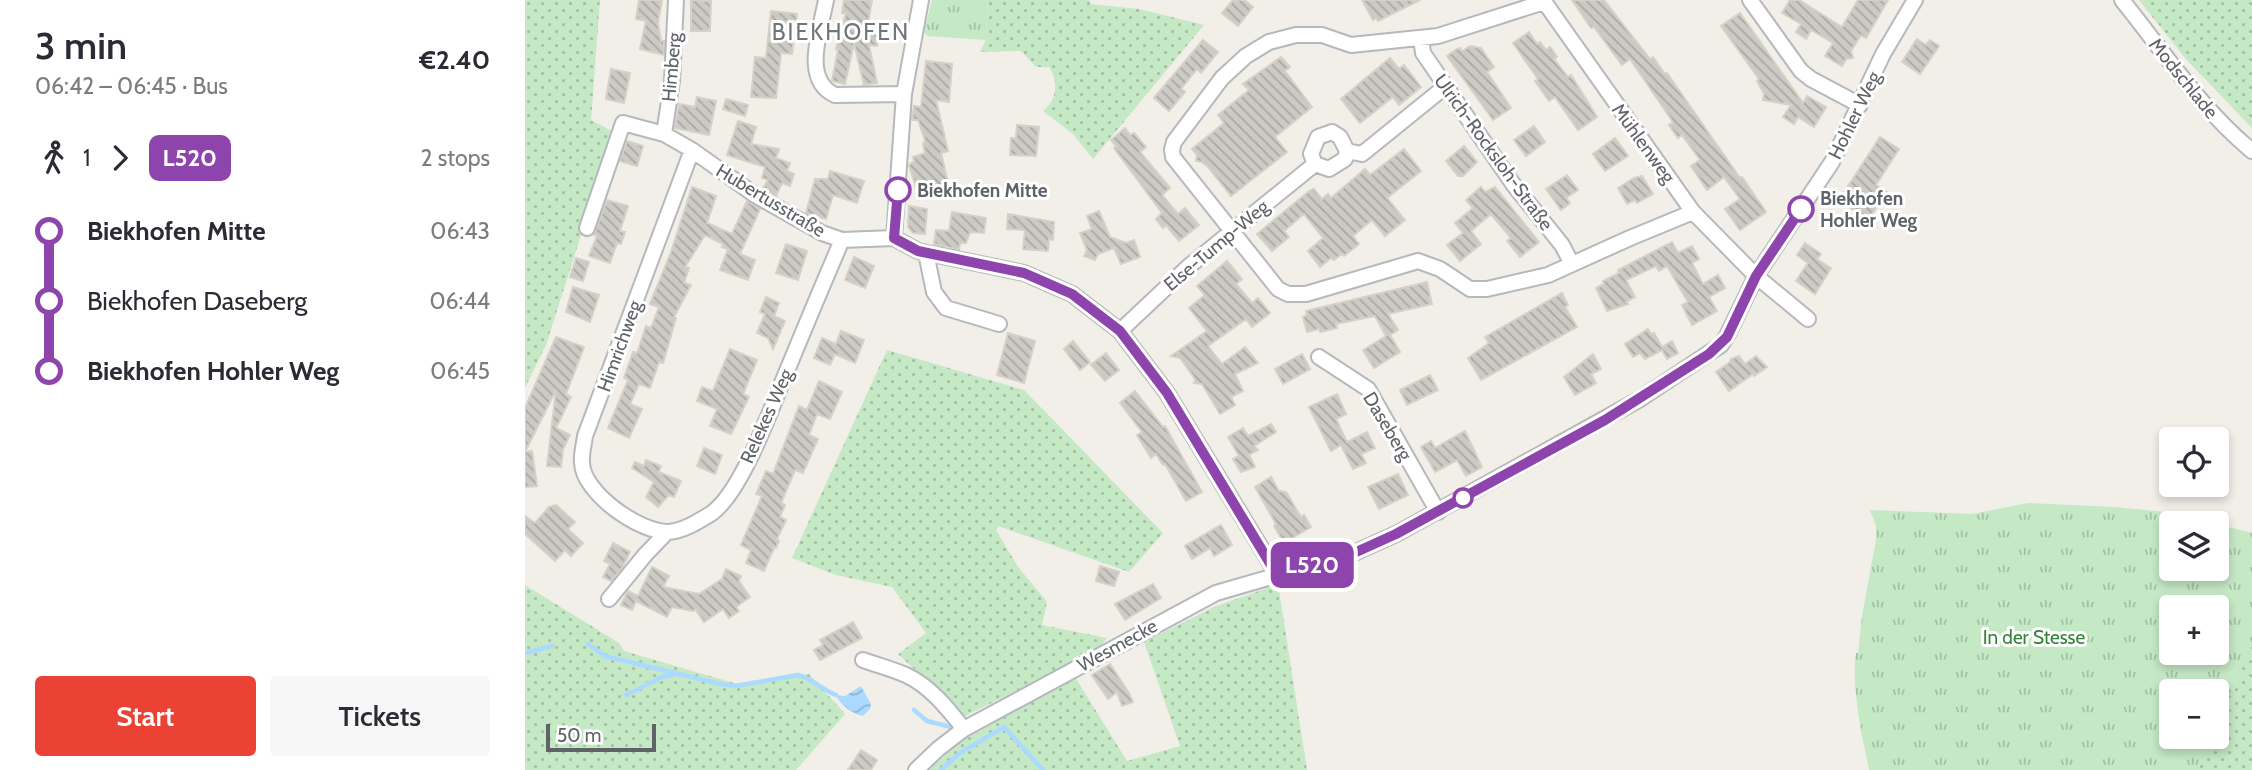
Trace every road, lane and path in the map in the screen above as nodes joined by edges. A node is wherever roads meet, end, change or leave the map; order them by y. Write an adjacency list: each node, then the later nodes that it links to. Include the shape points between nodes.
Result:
1 (676, 0): 14 (street, Himberg)
2 (826, 0): 12 (street, via 815,65 819,83 835,95)
3 (921, 0): 12 (street)
4 (1750, 0): 9 (street)
5 (1767, 0): 9 (street)
6 (1915, 0): 13 (street, Hohler Weg)
7 (2122, 0): 17 (street, Modschlade, via 2195,96)
8 (1543, 1): 10 (street); 19 (street, Mühlenweg)
9 (1759, 13): 13 (street, via 1801,71)
10 (1421, 38): 11 (street, Ulrich-Rocksloh-Straße, via 1423,53); 21 (street, via 1351,45 1322,35 1296,35 1269,42 1246,55 1222,78 1172,150 1178,165)
11 (1446, 86): 16 (street, via 1362,154); 25 (street, Ulrich-Rocksloh-Straße, via 1562,245)
12 (904, 94): 22 (street)
13 (1860, 105): 26 (street, Hohler Weg, via 1832,162)
14 (664, 134): 15 (street, Hubertusstraße); 20 (street, Hubertusstraße, via 623,123)
15 (692, 150): 23 (street, Hubertusstraße, via 755,195); 32 (street, Himrichweg, via 590,423 582,464 593,489 619,513)
16 (1347, 151): 18 (street, Else-Tump-Weg, via 1345,159 1329,169); 18 (street, via 1340,137 1325,134 1313,145)
17 (2252, 151)
18 (1315, 164): 21 (street, Else-Tump-Weg)
19 (1693, 212): 25 (street); 26 (street, Mühlenweg)
20 (587, 228)
21 (1232, 231): 25 (street, via 1278,289 1288,294 1306,294 1418,261 1478,290 1548,275); 29 (street, Else-Tump-Weg)
22 (894, 238): 23 (street, Hubertusstraße); 24 (street, Hubertusstraße)
23 (842, 240): 32 (street, Relekes Weg, via 735,487 714,511)
24 (926, 253): 28 (street, via 935,292 947,308); 29 (street, Hubertusstraße, via 1024,273 1072,294)
25 (1571, 264)
26 (1756, 276): 27 (street); 31 (street, via 1727,337 1709,354 1640,399)
27 (1808, 319)
28 (999, 324)
29 (1120, 331): 33 (street, Hubertusstraße, via 1167,393)
30 (1319, 357): 31 (street, Daseberg, via 1368,389)
31 (1438, 512): 33 (street, via 1354,553)
32 (667, 532): 34 (street)
33 (1277, 575): 36 (street, Wesmecke, via 1216,593)
34 (608, 599)
35 (863, 660): 36 (street, via 919,683)
36 (964, 729): 37 (street, Wesmecke)
37 (916, 770)

